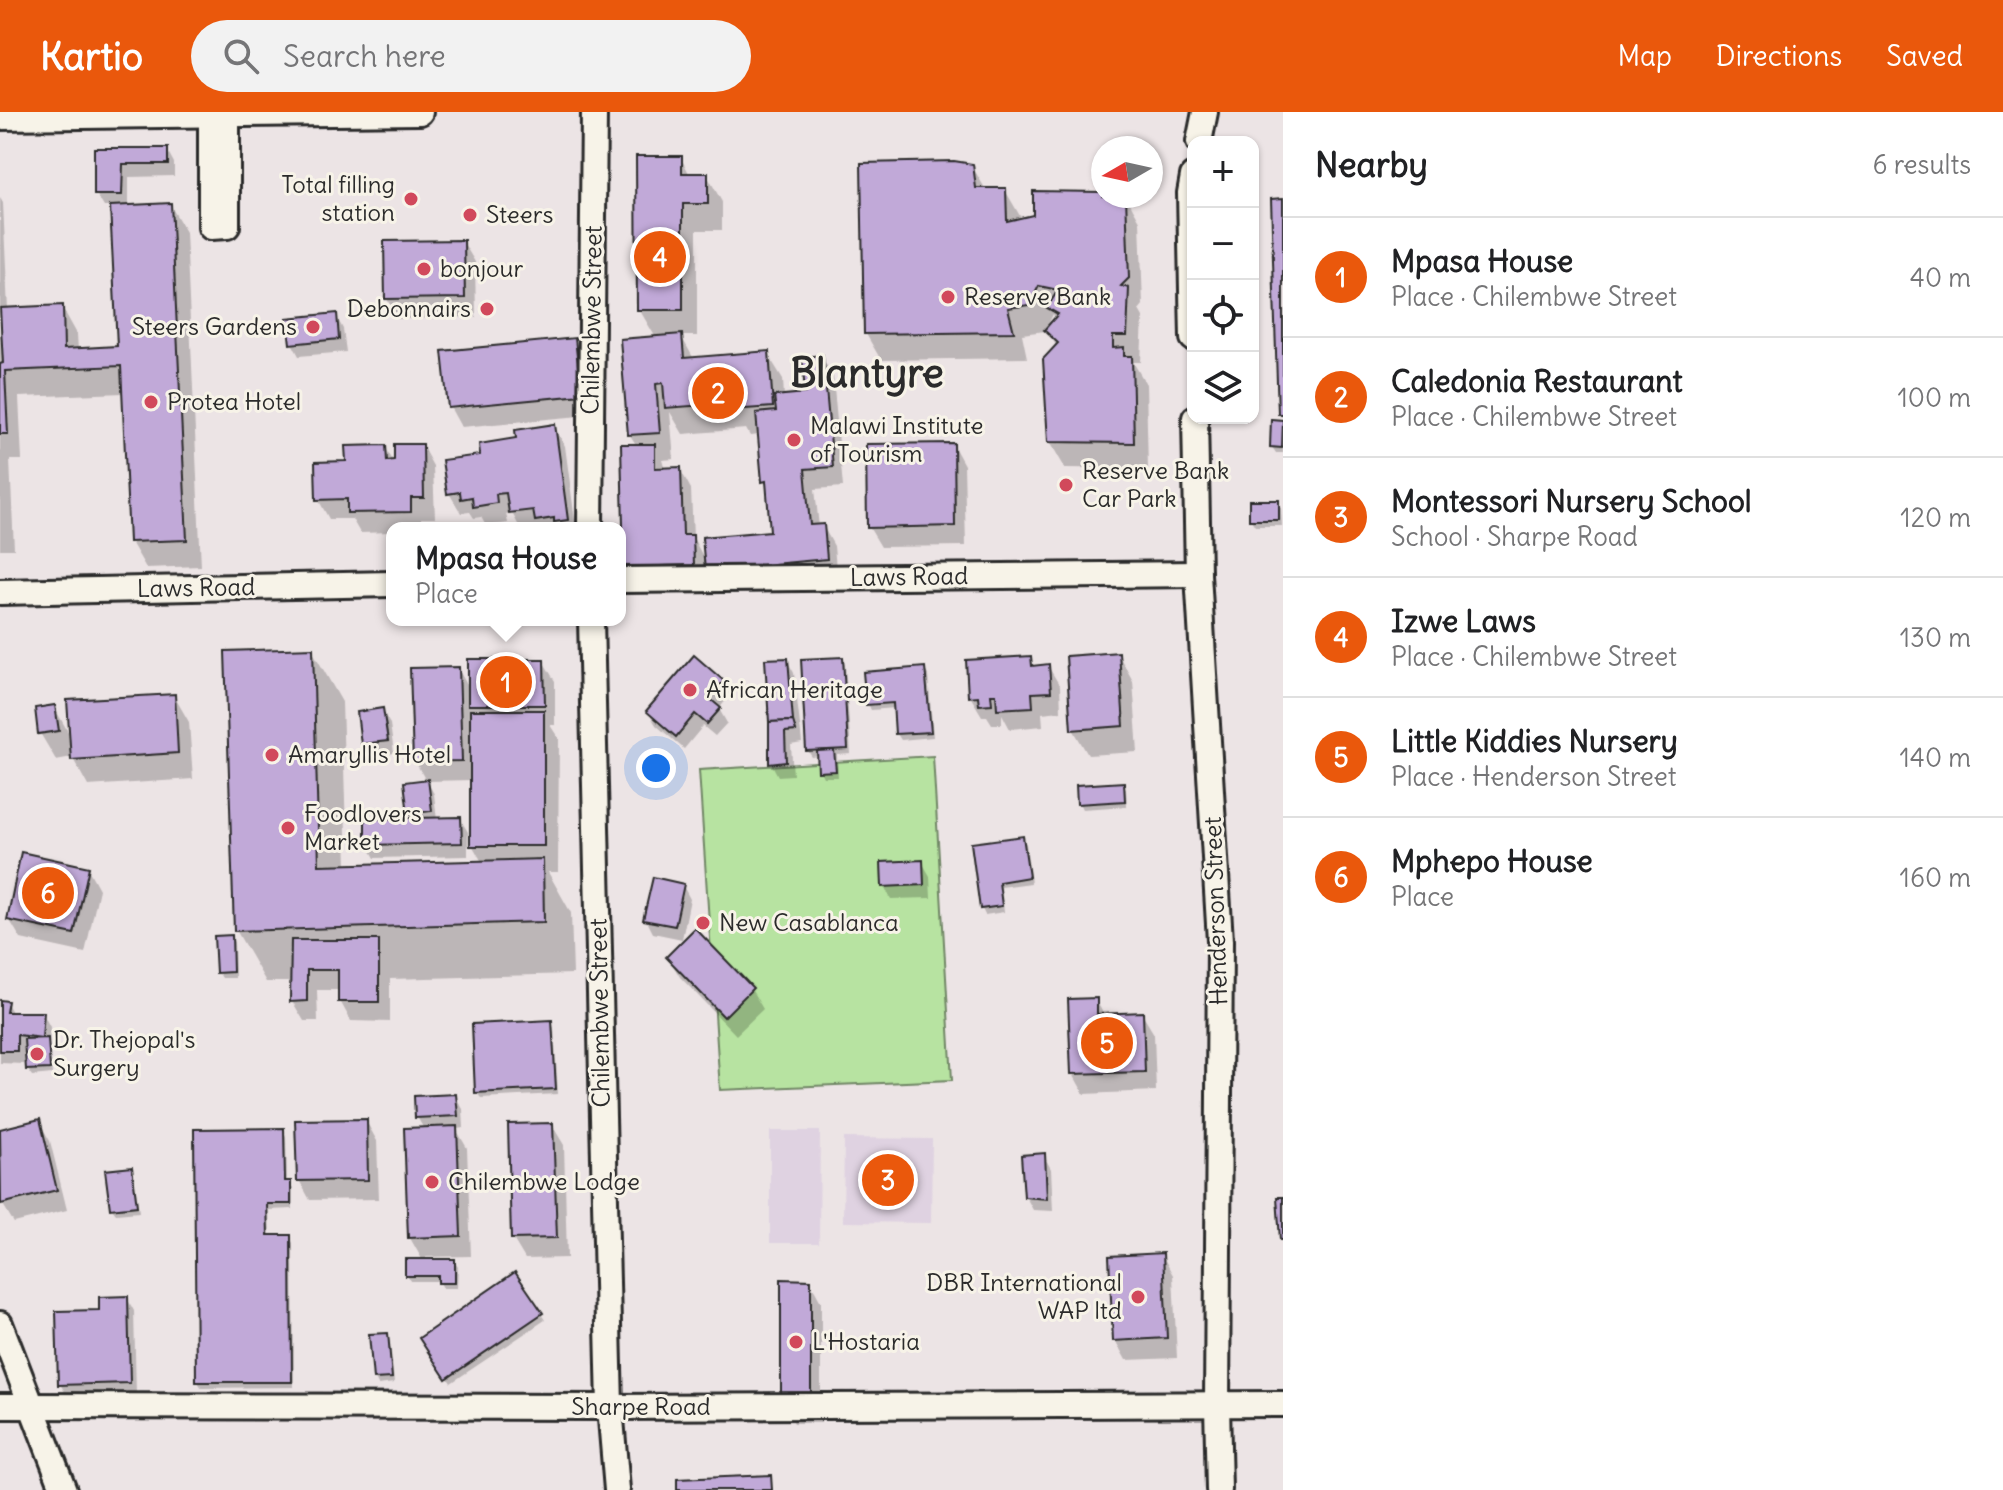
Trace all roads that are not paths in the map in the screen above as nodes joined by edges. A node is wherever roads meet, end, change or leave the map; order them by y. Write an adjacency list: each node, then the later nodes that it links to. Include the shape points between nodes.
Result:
1 (420, 112): 4 (street)
2 (594, 112): 9 (street, Chilembwe Street)
3 (1205, 112): 5 (street)
4 (0, 117)
5 (1200, 136)
6 (1190, 208): 7 (street)
7 (1192, 280)
8 (1195, 424): 10 (street, Henderson Street)
9 (590, 522)
10 (1198, 574): 11 (street, Laws Road); 17 (street, Henderson Street, via 1220,941)
11 (626, 580)
12 (386, 584): 13 (street, Laws Road)
13 (0, 592)
14 (591, 626): 20 (street, Chilembwe Street)
15 (0, 1324): 19 (street)
16 (1283, 1404): 17 (street, Sharpe Road)
17 (1217, 1405): 20 (street, Sharpe Road); 23 (street, Henderson Street)
18 (0, 1406): 19 (street, Sharpe Road)
19 (32, 1406): 20 (street, Sharpe Road); 21 (street)
20 (610, 1407): 22 (street, Chilembwe Street)
21 (64, 1490)
22 (617, 1490)
23 (1219, 1490)

